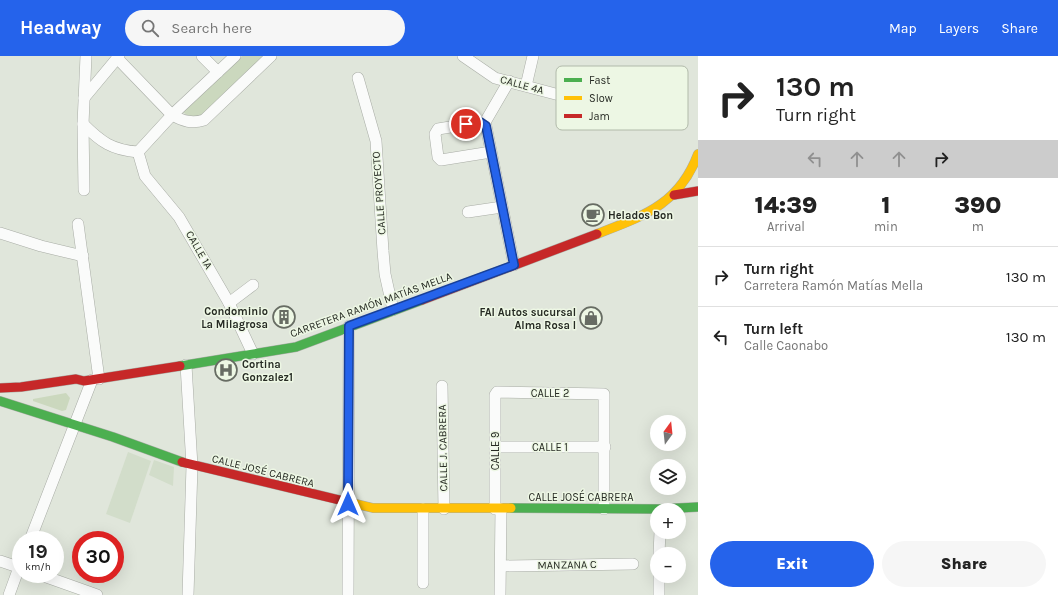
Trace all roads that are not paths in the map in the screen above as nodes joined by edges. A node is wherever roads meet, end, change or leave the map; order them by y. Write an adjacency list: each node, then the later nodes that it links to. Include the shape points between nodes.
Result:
1 (86, 56): 13 (street)
2 (202, 56): 8 (street)
3 (235, 56): 8 (street)
4 (271, 56): 14 (street, via 204,120 191,122)
5 (463, 56): 10 (street, CALLE 4A, via 495,78)
6 (532, 56): 11 (street)
7 (118, 57): 13 (street); 14 (street)
8 (218, 72): 14 (street)
9 (358, 78): 31 (street, CALLE PROYECTO, via 376,141 385,274)
10 (509, 81): 11 (street, CALLE 4A); 16 (street)
11 (526, 86): 12 (street, CALLE 4A)
12 (556, 94)
13 (84, 98): 15 (street)
14 (172, 115): 17 (street)
15 (83, 124): 17 (street, via 112,147); 20 (street)
16 (484, 124): 18 (street); 18 (street, via 480,122 438,129 435,134 438,156 441,160)
17 (138, 152): 30 (street, CALLE 1A, via 145,176 179,217)
18 (491, 152): 23 (street)
19 (698, 154): 22 (main road, CARRETERA RAMÓN MATÍAS MELLA, via 693,171)
20 (84, 190)
21 (698, 191): 22 (main road)
22 (674, 195): 28 (main road, CARRETERA RAMÓN MATÍAS MELLA, via 642,217)
23 (502, 206): 24 (street); 28 (street)
24 (468, 212)
25 (78, 224): 27 (street)
26 (0, 233): 27 (street)
27 (83, 256): 35 (street)
28 (514, 265): 31 (main road, CARRETERA RAMÓN MATÍAS MELLA)
29 (253, 285): 30 (street)
30 (229, 303): 33 (street, CALLE 1A)
31 (393, 310): 32 (main road, CARRETERA RAMÓN MATÍAS MELLA)
32 (349, 326): 33 (main road, CARRETERA RAMÓN MATÍAS MELLA, via 296,347); 44 (street)
33 (253, 354): 34 (main road, CARRETERA RAMÓN MATÍAS MELLA)
34 (186, 365): 35 (main road, CARRETERA RAMÓN MATÍAS MELLA); 43 (street)
35 (92, 380): 37 (main road, CARRETERA RAMÓN MATÍAS MELLA, via 76,379); 39 (main road, CARRETERA RAMÓN MATÍAS MELLA, via 67,389); 40 (street)
36 (442, 386): 48 (street, CALLE J. CABRERA)
37 (0, 388)
38 (496, 393): 41 (street, CALLE 9); 42 (street, CALLE 2, via 604,394)
39 (0, 400): 40 (main road, CALLE JOSÉ CABRERA)
40 (75, 426): 43 (main road, CALLE JOSÉ CABRERA); 52 (street)
41 (495, 447): 42 (street, CALLE 1); 49 (street, CALLE 9)
42 (605, 447): 50 (street)
43 (192, 466): 44 (main road, CALLE JOSÉ CABRERA); 63 (street)
44 (348, 504): 47 (main road, CALLE JOSÉ CABRERA, via 373,508); 64 (street)
45 (698, 507): 46 (main road, CALLE JOSÉ CABRERA)
46 (686, 508)
47 (423, 509): 48 (main road, CALLE JOSÉ CABRERA); 59 (street)
48 (444, 509): 49 (main road, CALLE JOSÉ CABRERA)
49 (498, 509): 50 (main road, CALLE JOSÉ CABRERA); 56 (street, CALLE 9)
50 (604, 509): 51 (main road, CALLE JOSÉ CABRERA)
51 (650, 510)
52 (34, 531)
53 (0, 561): 54 (street)
54 (12, 564)
55 (633, 564): 56 (street, MANZANA C)
56 (501, 566): 65 (street, CALLE 9)
57 (14, 583): 61 (street)
58 (64, 583): 62 (street)
59 (423, 583)
60 (659, 583): 66 (street)
61 (9, 595)
62 (98, 595)
63 (188, 595)
64 (348, 595)
65 (500, 595)
66 (659, 595)

